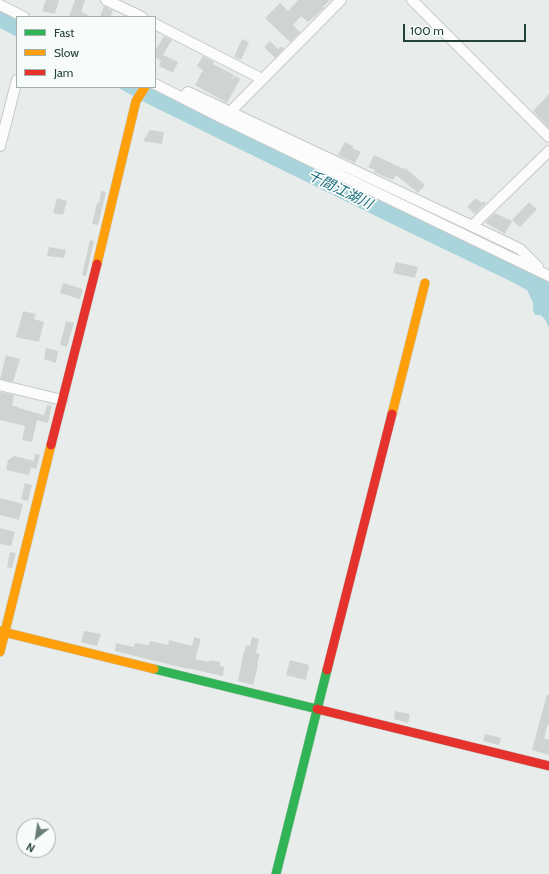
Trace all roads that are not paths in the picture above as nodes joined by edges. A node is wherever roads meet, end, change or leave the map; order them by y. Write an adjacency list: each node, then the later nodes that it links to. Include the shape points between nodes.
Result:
1 (106, 0): 6 (street)
2 (341, 0): 8 (street)
3 (412, 0): 14 (street)
4 (0, 5): 5 (street)
5 (22, 16)
6 (140, 16)
7 (156, 25): 8 (street)
8 (262, 79): 13 (street)
9 (16, 84): 15 (street)
10 (156, 85): 12 (street)
11 (144, 88): 21 (street, via 136,101)
12 (182, 98): 13 (street, via 188,92); 18 (street)
13 (230, 112): 17 (street)
14 (549, 137)
15 (0, 146)
16 (549, 151): 17 (street)
17 (472, 226): 18 (street, via 520,249)
18 (547, 273)
19 (426, 283): 24 (street)
20 (0, 385): 21 (street)
21 (62, 400): 22 (street)
22 (3, 632): 23 (street); 24 (street)
23 (0, 652)
24 (318, 708): 25 (street); 26 (street)
25 (549, 766)
26 (276, 874)

